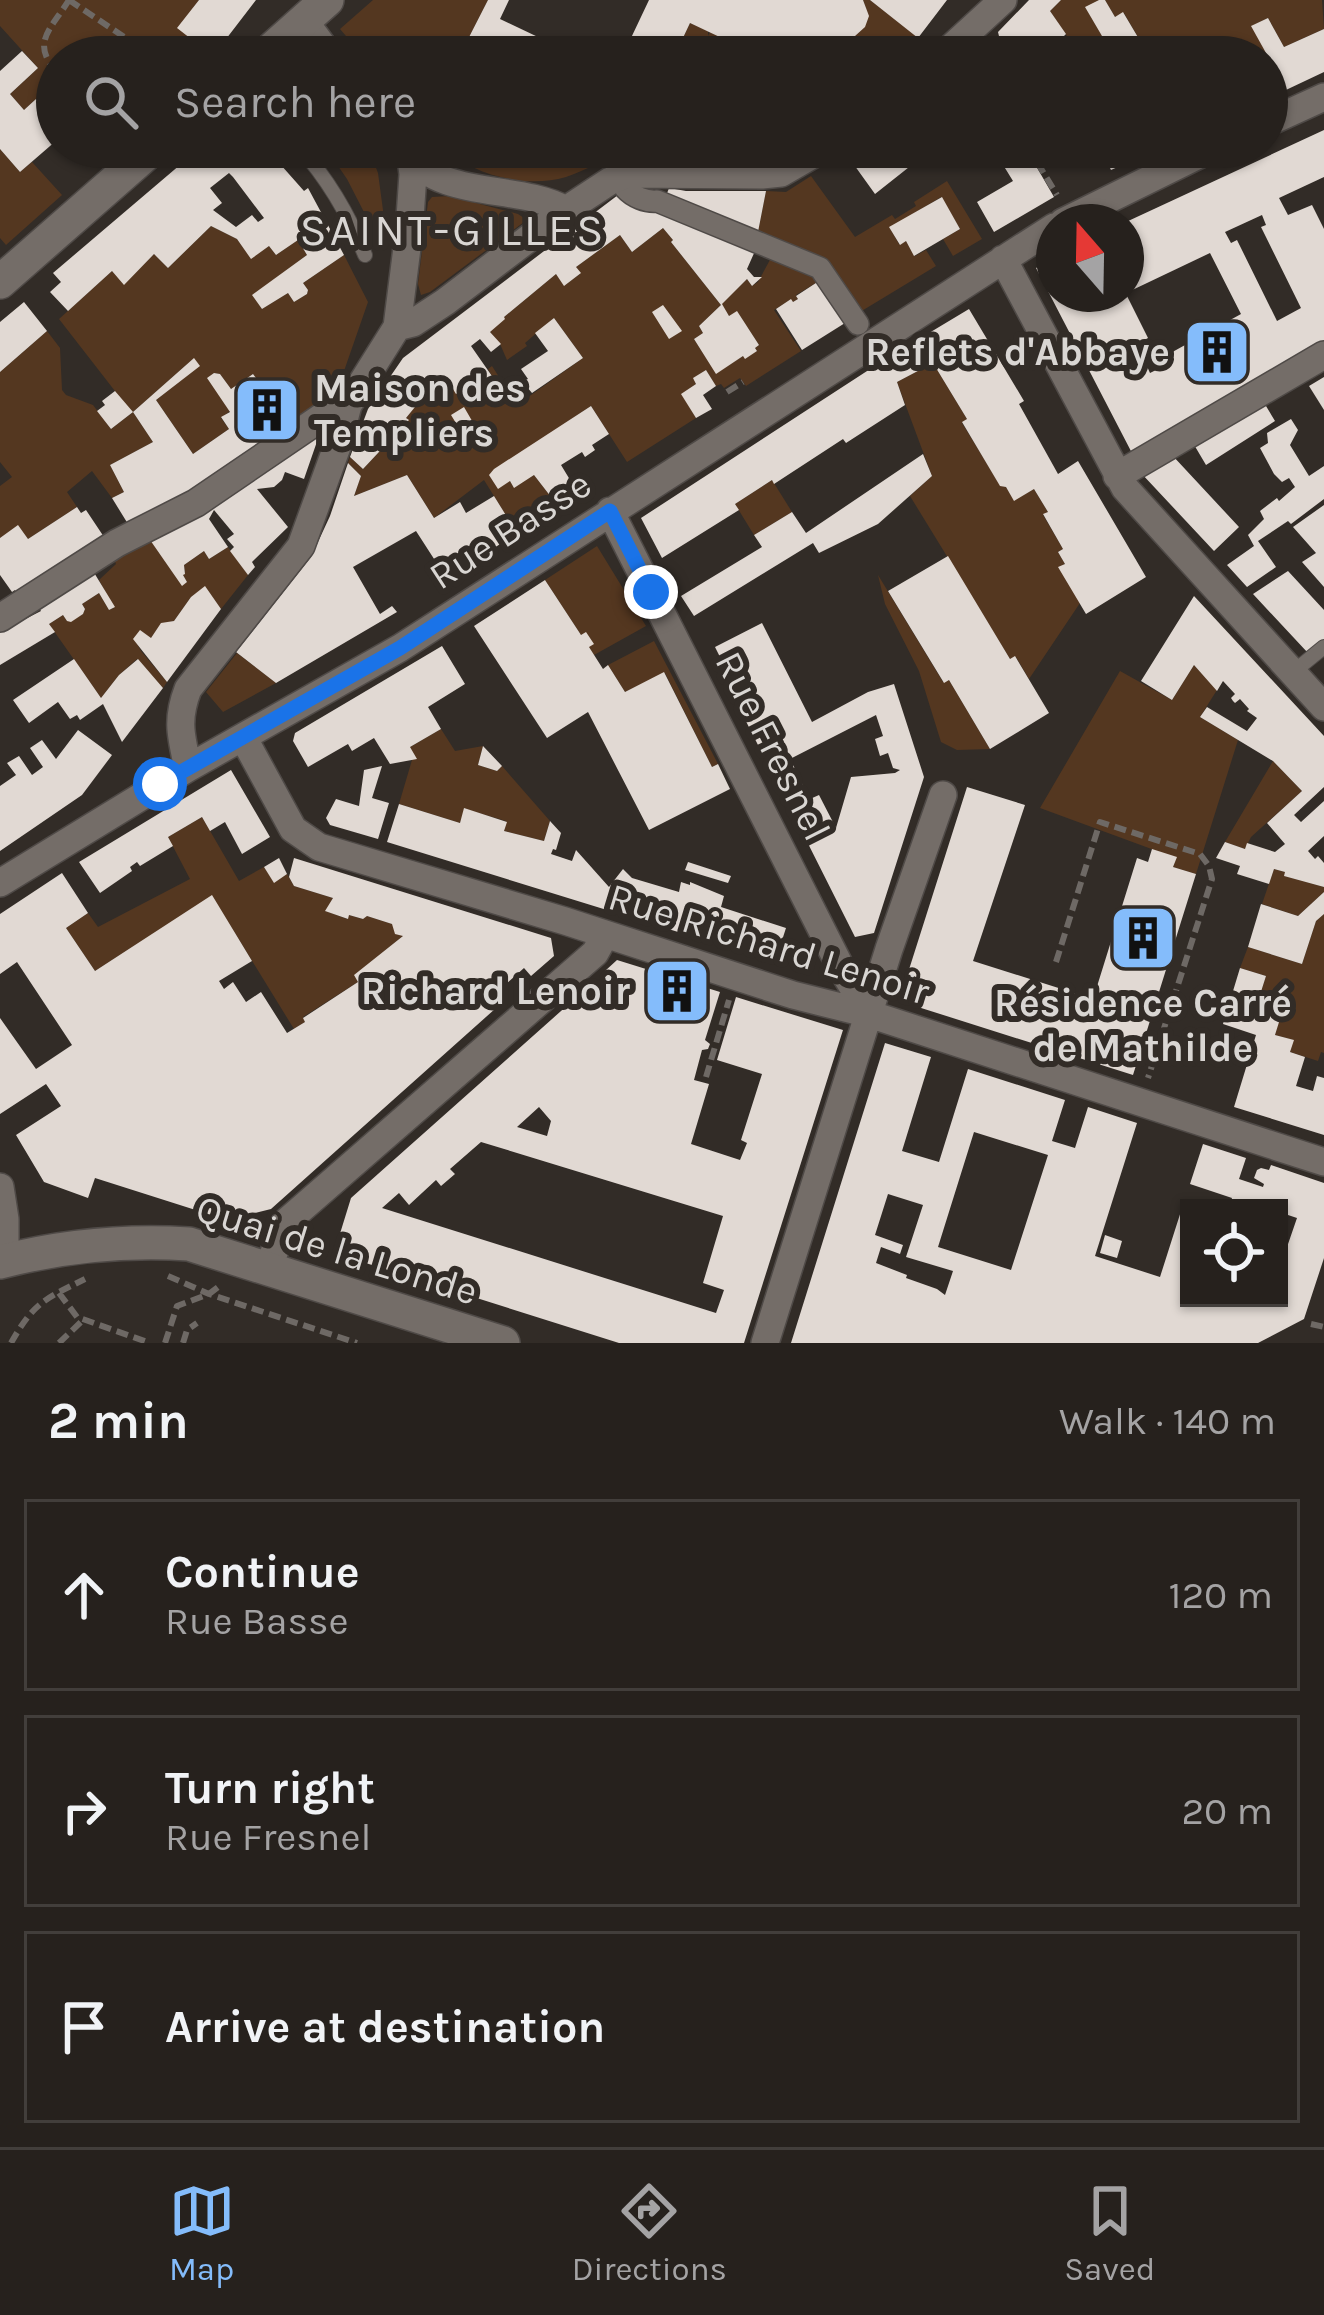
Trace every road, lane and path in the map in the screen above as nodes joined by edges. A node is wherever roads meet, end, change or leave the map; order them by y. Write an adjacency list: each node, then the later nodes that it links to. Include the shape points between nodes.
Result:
1 (69, 0): 4 (path); 5 (path)
2 (1004, 0): 7 (street)
3 (316, 11): 6 (street)
4 (47, 36)
5 (121, 36)
6 (287, 36)
7 (964, 36)
8 (1324, 97): 9 (street)
9 (1288, 113)
10 (130, 168): 24 (street)
11 (315, 168): 22 (lane)
12 (411, 168): 26 (street)
13 (425, 168): 20 (street, via 463,186)
14 (790, 168): 17 (street)
15 (1039, 168): 18 (path)
16 (1164, 168): 19 (street)
17 (644, 189): 20 (street, via 610,182); 25 (street, via 820,268)
18 (1058, 204)
19 (1079, 204)
20 (566, 210): 26 (street, via 450,310)
21 (1036, 238): 23 (street, Rue Basse)
22 (365, 255)
23 (1003, 259): 31 (street); 32 (street, Rue Basse)
24 (0, 282)
25 (858, 324)
26 (397, 327): 30 (street)
27 (1324, 355): 31 (street)
28 (743, 382): 29 (path)
29 (727, 392)
30 (348, 405): 33 (street); 38 (street, via 301,546 188,689 179,726)
31 (1117, 476): 35 (street)
32 (610, 511): 37 (street, Rue Basse, via 400,648); 44 (street, Rue Fresnel)
33 (0, 618)
34 (1324, 647): 35 (lane)
35 (1292, 673): 36 (street)
36 (1324, 707)
37 (243, 737): 38 (street, Rue Basse); 41 (street, Rue Richard Lenoir, via 293,829 319,847)
38 (188, 768): 40 (street, Rue Basse)
39 (943, 795): 44 (street)
40 (0, 883)
41 (605, 935): 44 (street, Rue Richard Lenoir); 50 (street, via 595,953 285,1223)
42 (1056, 962): 46 (path, via 1100,822 1200,854 1209,866 1212,879)
43 (732, 990): 45 (path)
44 (868, 1014): 47 (street, Rue Richard Lenoir); 66 (street)
45 (706, 1077)
46 (1145, 1086)
47 (1324, 1162)
48 (0, 1187): 49 (street)
49 (2, 1267): 50 (street, Quai de la Londe, via 76,1246 146,1241 189,1244)
50 (268, 1269): 65 (street, Quai de la Londe)
51 (157, 1273): 54 (path)
52 (94, 1274): 53 (path)
53 (58, 1288): 55 (path); 59 (path)
54 (209, 1294): 62 (path, via 177,1306); 64 (path)
55 (84, 1319): 60 (path); 61 (path)
56 (197, 1323): 63 (path)
57 (1311, 1324): 58 (path)
58 (1324, 1327)
59 (11, 1343)
60 (59, 1343)
61 (150, 1343)
62 (165, 1343)
63 (183, 1343)
64 (357, 1343)
65 (503, 1343)
66 (765, 1343)

